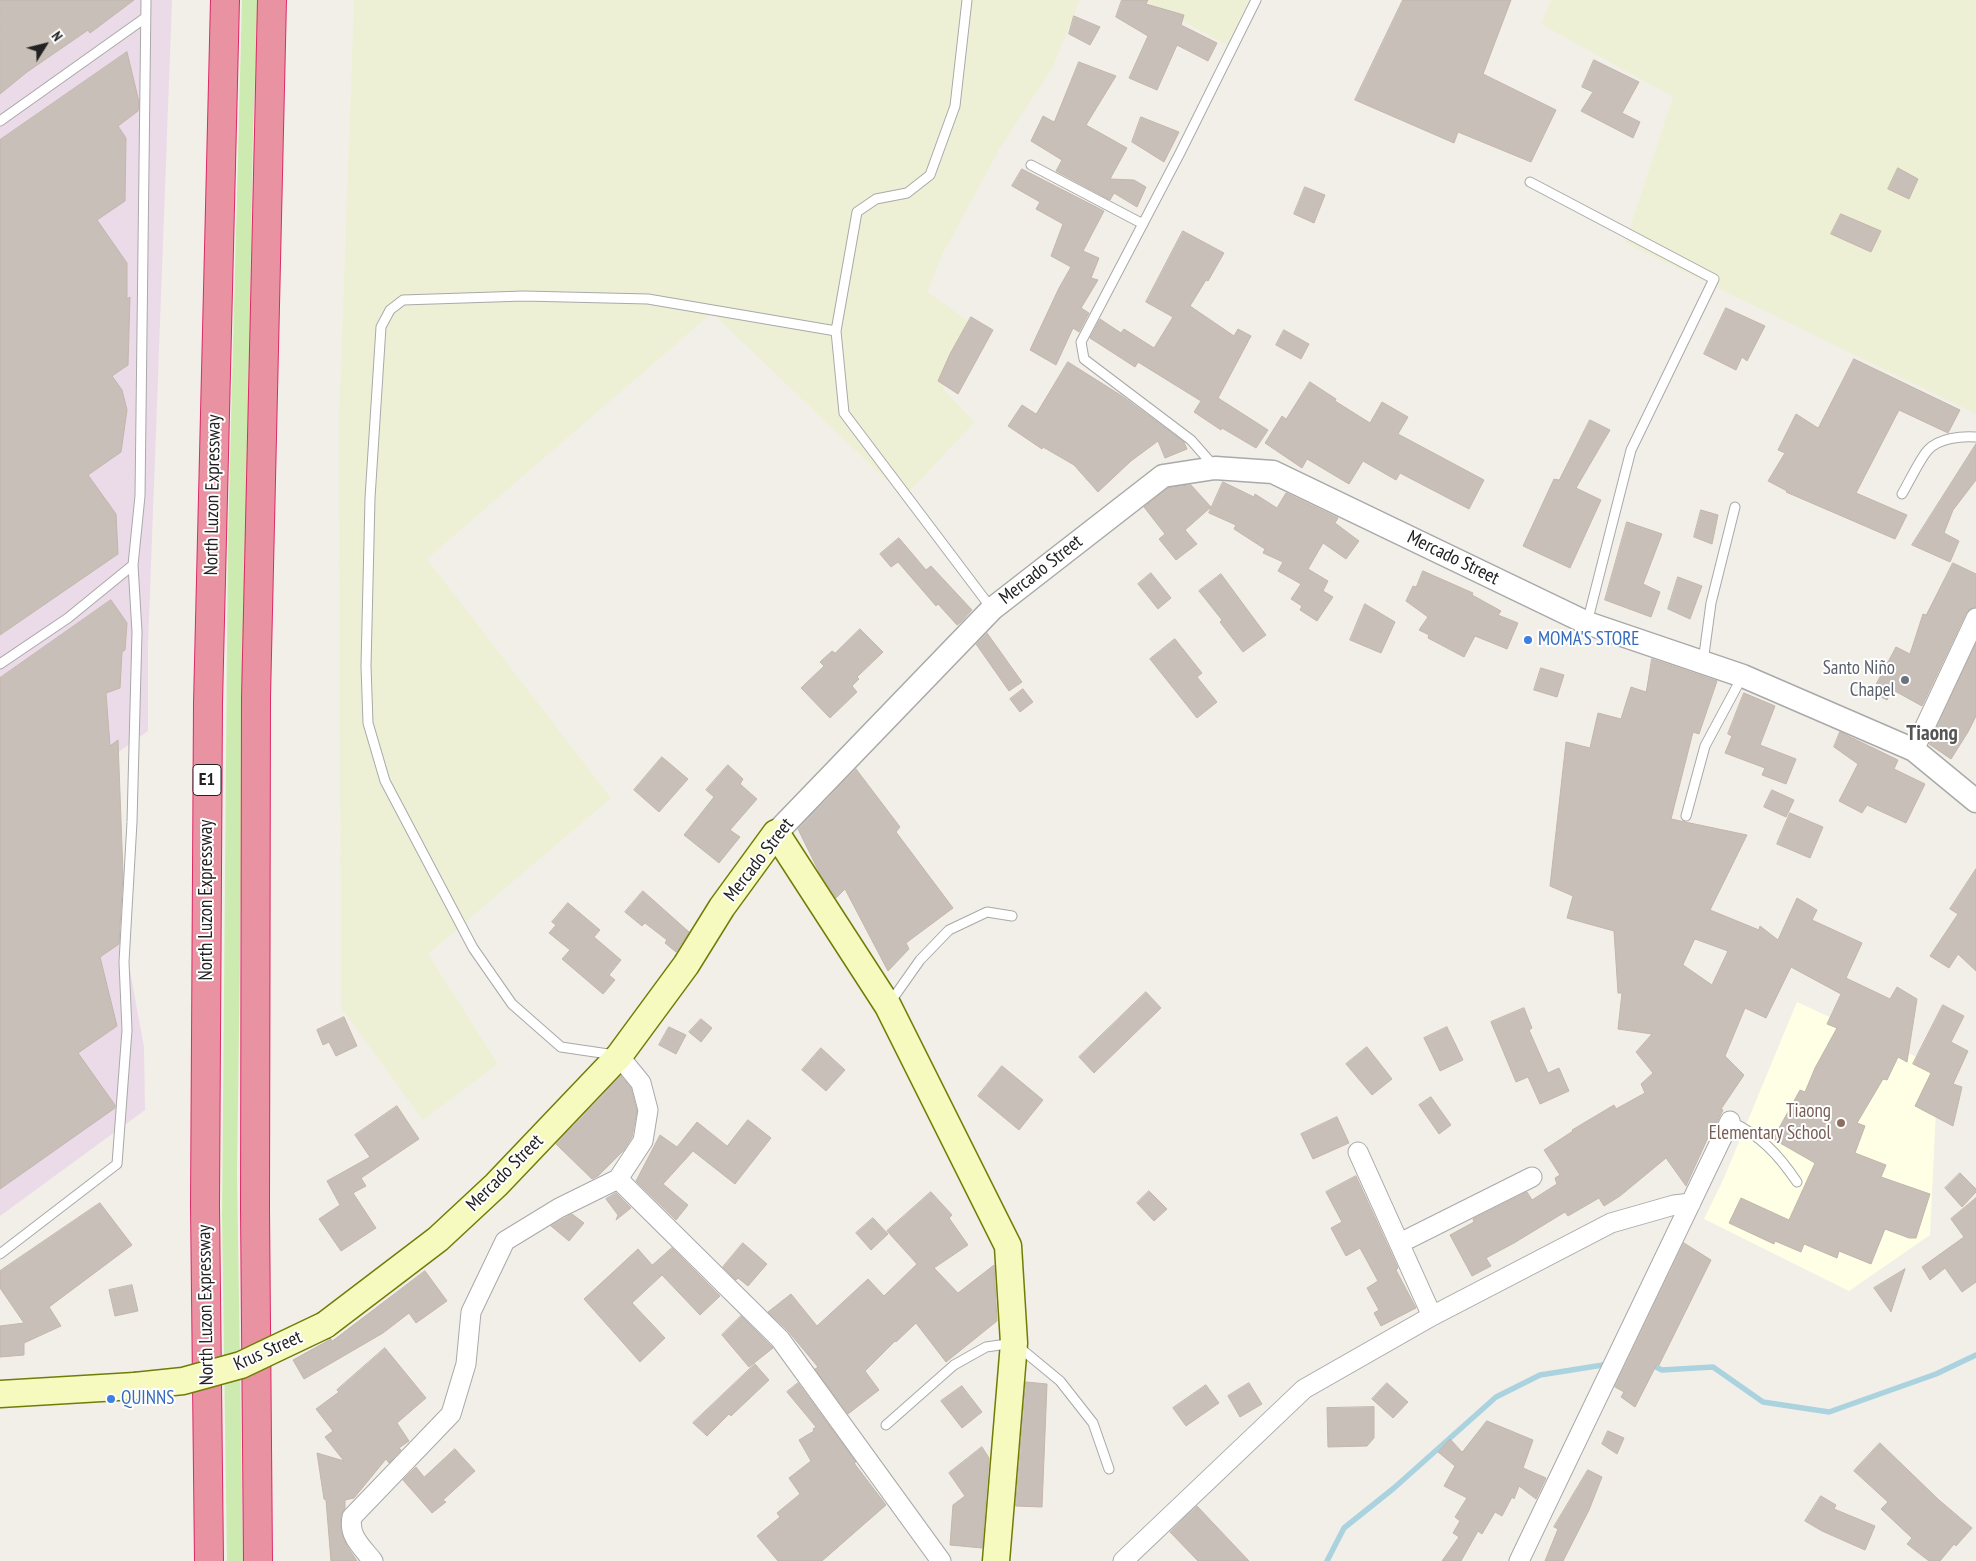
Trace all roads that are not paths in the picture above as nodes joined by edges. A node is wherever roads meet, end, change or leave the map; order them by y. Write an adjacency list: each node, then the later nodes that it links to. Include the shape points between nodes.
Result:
1 (146, 0): 6 (lane)
2 (225, 0): 44 (highway, North Luzon Expressway / E1, via 208,703 206,1205)
3 (272, 0): 45 (highway, via 256,698)
4 (967, 0): 11 (lane, via 955,106 942,147 930,175 907,193 876,199 856,212)
5 (1256, 0): 10 (lane)
6 (145, 18): 7 (lane); 16 (lane, via 140,486)
7 (0, 121)
8 (1031, 165): 10 (lane)
9 (1530, 182): 19 (lane, via 1714,280 1632,450)
10 (1143, 224): 13 (lane, via 1080,342 1084,359 1191,440)
11 (836, 331): 17 (lane, via 844,413); 29 (lane, via 648,299 524,296 403,300 390,310 381,327 370,498 366,666 368,723 385,781 473,948 512,1004 560,1047)
12 (1976, 437): 14 (lane, via 1946,440 1928,449)
13 (1215, 468): 17 (street, Mercado Street, via 1162,476); 19 (street, Mercado Street, via 1273,472)
14 (1902, 494)
15 (1734, 507): 20 (lane, via 1711,603)
16 (133, 565): 21 (lane, via 68,618); 37 (lane, via 137,632 124,962 127,1030 117,1164)
17 (992, 609): 26 (street, Mercado Street)
18 (1976, 618): 23 (street)
19 (1587, 623): 20 (street, Mercado Street)
20 (1703, 662): 22 (street, Mercado Street)
21 (0, 664)
22 (1743, 676): 23 (street, Mercado Street); 25 (lane, via 1705,746)
23 (1914, 750): 24 (street, Mercado Street)
24 (1976, 800)
25 (1686, 816)
26 (776, 833): 28 (main road); 29 (main road, Mercado Street)
27 (1012, 916): 28 (lane, via 987,912 949,930 920,960)
28 (888, 1006): 40 (main road, via 1008,1246)
29 (619, 1056): 33 (street, via 641,1083 648,1110 643,1141); 39 (main road, Mercado Street, via 496,1185 438,1239)
30 (1730, 1121): 34 (lane, via 1780,1157); 35 (street)
31 (1358, 1152): 36 (street)
32 (1532, 1177): 36 (street)
33 (618, 1179): 46 (street, via 559,1208 505,1241 471,1312 466,1364 451,1414 352,1517 353,1535); 47 (street, via 780,1339)
34 (1797, 1182)
35 (1691, 1202): 38 (street, via 1611,1223); 50 (street)
36 (1400, 1243): 38 (street)
37 (1, 1251)
38 (1432, 1316): 49 (street, via 1304,1389)
39 (325, 1324): 41 (main road, Krus Street, bridge, via 242,1365 183,1381)
40 (1014, 1343): 42 (lane, via 986,1347 954,1365); 43 (lane, via 1060,1381 1093,1423); 48 (main road)
41 (0, 1394)
42 (886, 1425)
43 (1109, 1469)
44 (209, 1561)
45 (258, 1561)
46 (373, 1561)
47 (941, 1561)
48 (996, 1561)
49 (1123, 1561)
50 (1519, 1561)

